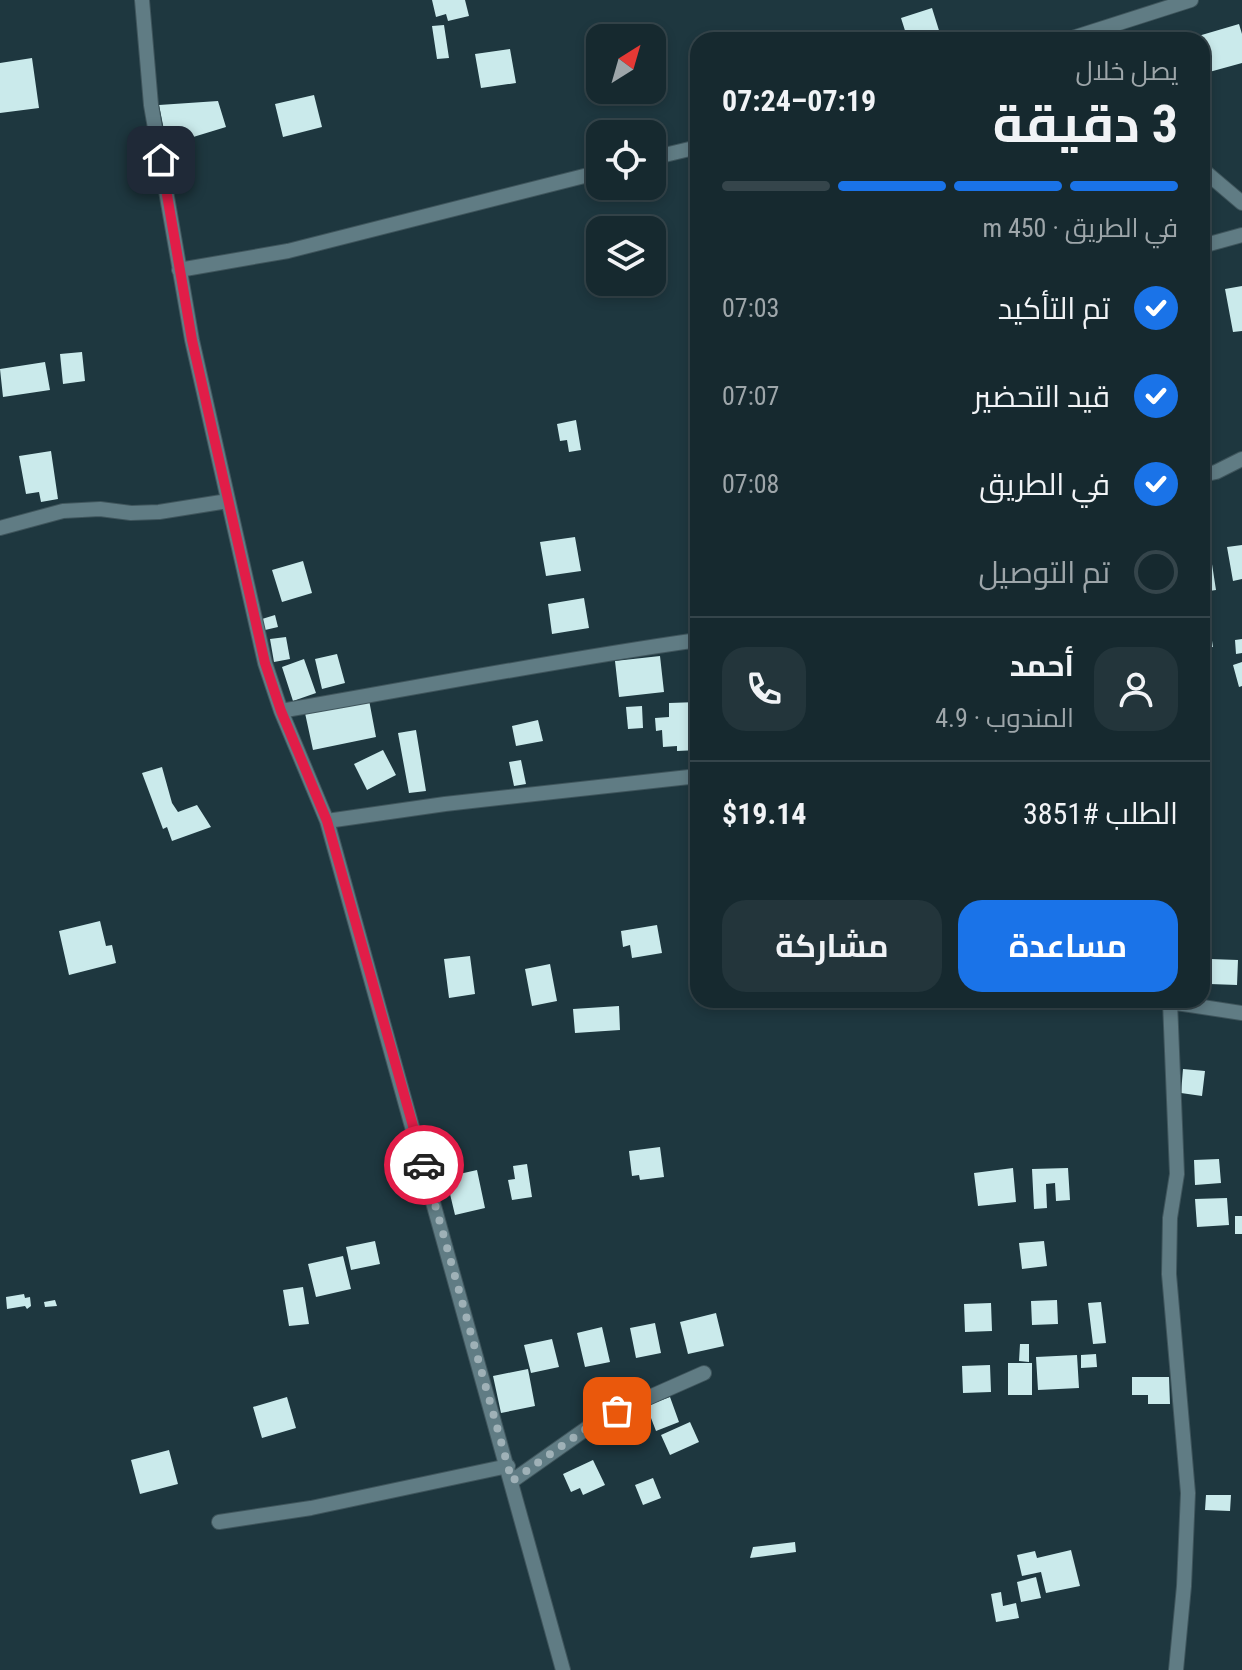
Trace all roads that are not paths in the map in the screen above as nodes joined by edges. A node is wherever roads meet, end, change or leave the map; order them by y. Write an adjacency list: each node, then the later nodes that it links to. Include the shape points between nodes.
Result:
1 (142, 0): 11 (street, via 151,105)
2 (1191, 0): 3 (street)
3 (1091, 32)
4 (690, 149): 5 (street)
5 (666, 155)
6 (586, 176): 11 (street, via 288,251)
7 (1210, 176): 8 (street)
8 (1242, 203)
9 (1242, 235): 10 (street)
10 (1210, 244)
11 (179, 270): 14 (street)
12 (1242, 459): 13 (street)
13 (1210, 473)
14 (228, 501): 15 (street, via 159,512 63,511); 17 (street)
15 (0, 528)
16 (690, 641): 17 (street)
17 (281, 711): 19 (street)
18 (690, 777): 19 (street)
19 (327, 821): 24 (street)
20 (1170, 1008): 28 (street, via 1177,1174 1169,1274 1188,1493)
21 (1210, 1008): 22 (street)
22 (1242, 1013)
23 (704, 1373): 25 (street, via 600,1419)
24 (508, 1466): 25 (street); 26 (street)
25 (512, 1481): 27 (street)
26 (219, 1522)
27 (563, 1670)
28 (1176, 1670)

